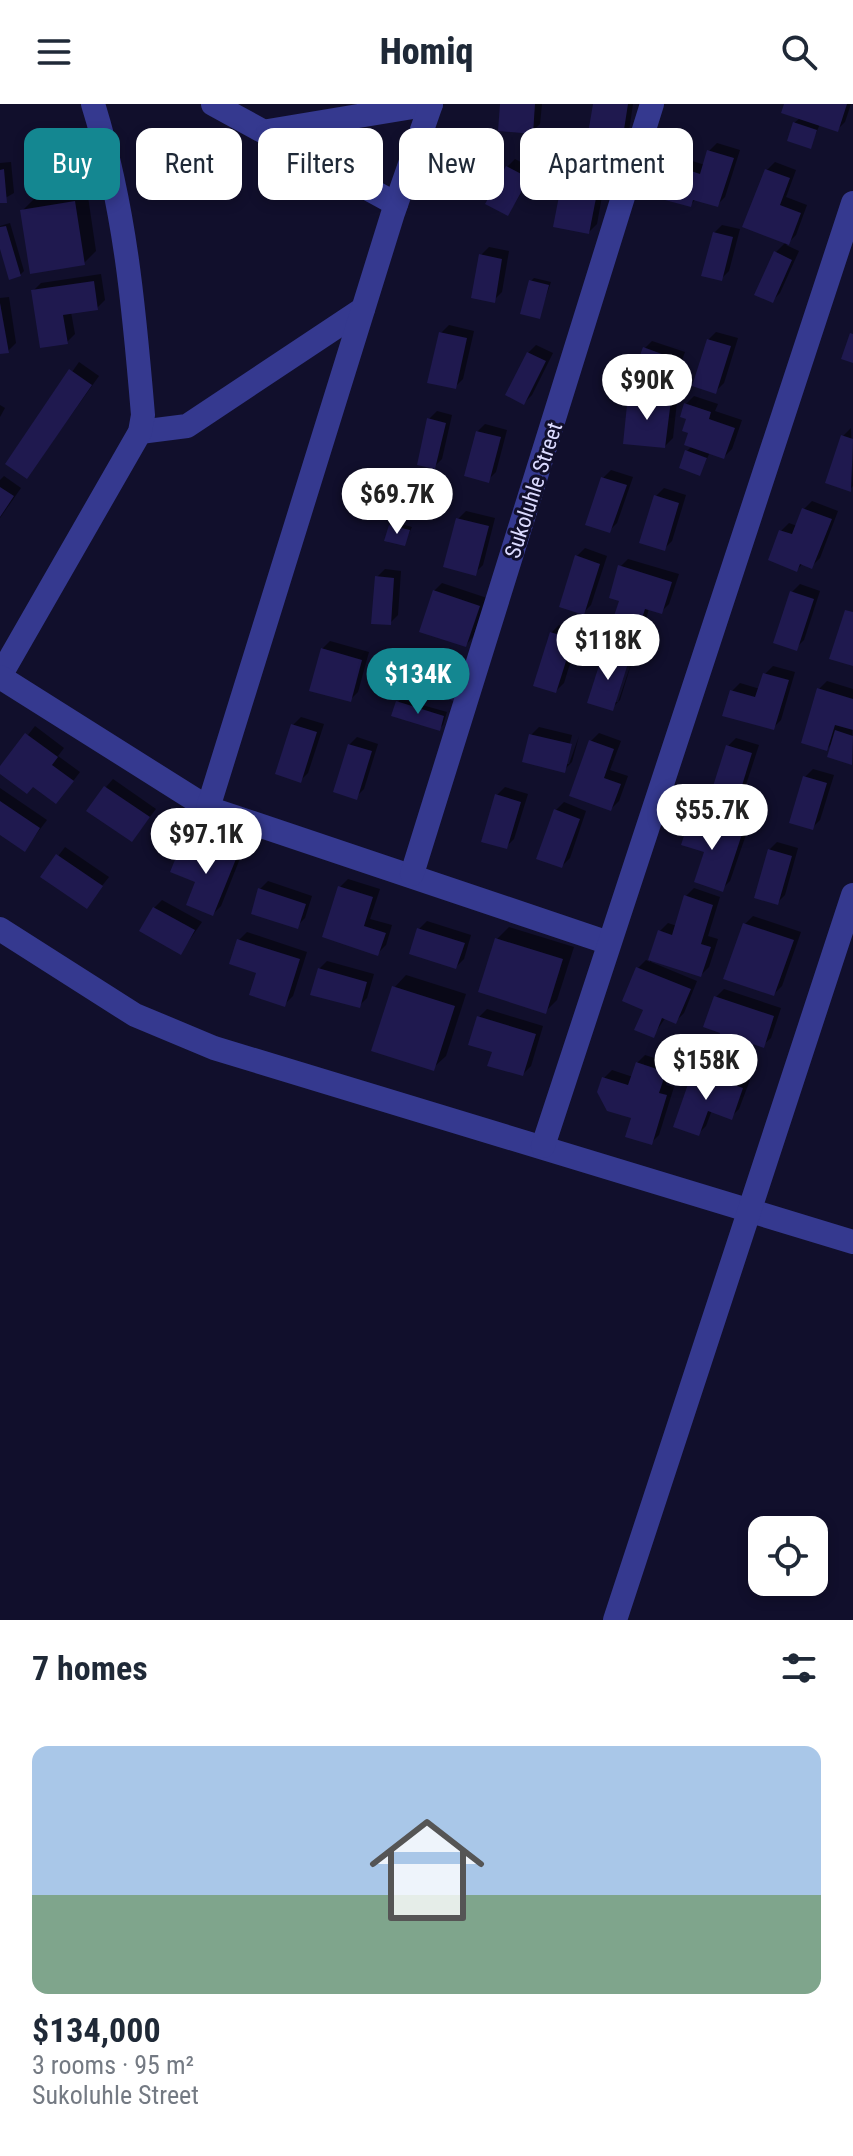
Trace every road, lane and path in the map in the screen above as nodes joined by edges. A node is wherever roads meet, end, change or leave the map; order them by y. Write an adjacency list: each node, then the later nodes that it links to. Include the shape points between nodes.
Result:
1 (93, 104): 11 (street, via 114,172 128,252 143,415)
2 (213, 104): 5 (street)
3 (431, 104): 6 (street); 9 (street)
4 (652, 104): 14 (street, Sukoluhle Street)
5 (262, 128)
6 (286, 128)
7 (383, 197): 9 (street)
8 (853, 203): 17 (street)
9 (396, 204): 10 (street)
10 (363, 309): 11 (street, via 187,426); 13 (street)
11 (140, 432): 12 (street)
12 (0, 676): 13 (street)
13 (208, 808): 14 (street)
14 (412, 874): 17 (street)
15 (853, 895): 19 (street)
16 (0, 929): 18 (street, via 135,1015 214,1048)
17 (609, 943): 18 (street)
18 (543, 1146): 19 (street)
19 (752, 1212): 20 (street); 21 (street)
20 (853, 1242)
21 (615, 1620)

